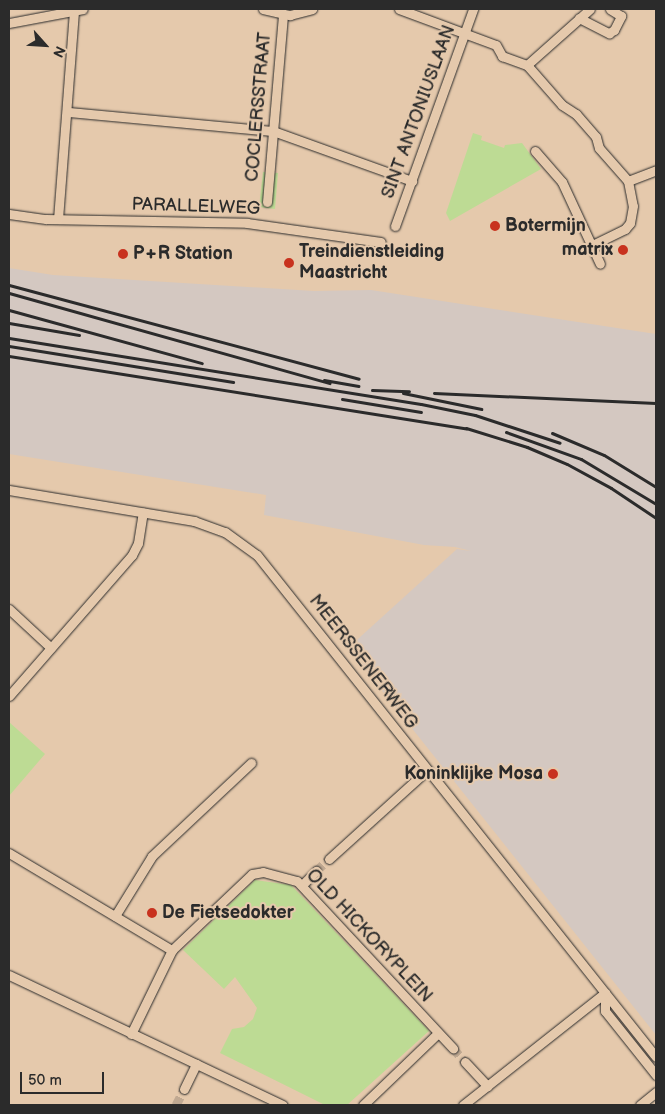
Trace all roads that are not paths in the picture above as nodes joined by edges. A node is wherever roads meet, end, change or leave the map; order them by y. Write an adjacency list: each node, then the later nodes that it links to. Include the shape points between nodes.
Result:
1 (77, 9): 10 (street); 13 (street)
2 (263, 9): 8 (street)
3 (312, 9): 8 (street)
4 (399, 9): 11 (street)
5 (474, 9): 11 (street, SINT ANTONIUSLAAN)
6 (590, 9): 9 (street)
7 (610, 9): 9 (street, via 621,16 614,30 608,33)
8 (283, 15): 14 (street, COCLERSSTRAAT)
9 (579, 18): 12 (street)
10 (9, 23)
11 (464, 34): 12 (street, via 496,45 502,56); 17 (street, SINT ANTONIUSLAAN)
12 (526, 65): 18 (street, via 562,105 576,114 596,137 599,148)
13 (68, 112): 14 (street); 21 (street)
14 (273, 130): 17 (street); 19 (street, COCLERSSTRAAT)
15 (535, 151): 24 (street, via 562,182)
16 (656, 170): 18 (street)
17 (412, 180): 22 (street, SINT ANTONIUSLAAN)
18 (628, 181): 24 (street, via 633,206 630,223 625,229)
19 (266, 202)
20 (9, 214): 21 (street, PARALLELWEG)
21 (58, 219): 23 (street, PARALLELWEG, via 247,223)
22 (395, 226)
23 (381, 242)
24 (592, 245): 25 (street)
25 (600, 264)
26 (9, 490): 27 (street, MEERSSENERWEG)
27 (143, 512): 29 (street, via 138,543 132,555); 32 (street, MEERSSENERWEG, via 207,525 235,537 257,555)
28 (9, 609): 29 (street)
29 (51, 648): 30 (street)
30 (9, 696)
31 (251, 763): 37 (street, via 152,856)
32 (427, 770): 34 (street); 40 (street, MEERSSENERWEG)
33 (9, 852): 37 (street)
34 (329, 859)
35 (316, 871): 36 (street)
36 (302, 885): 38 (street, OLD HICKORYPLEIN, via 292,878 263,872 252,874); 41 (street, OLD HICKORYPLEIN)
37 (115, 916): 38 (street)
38 (172, 950): 42 (street, OLD HICKORYPLEIN)
39 (9, 974): 42 (street)
40 (605, 993): 44 (street, MEERSSENERWEG); 47 (street, MEERSSENERWEG, via 605,1011); 48 (street)
41 (438, 1033): 43 (street, OLD HICKORYPLEIN); 52 (street)
42 (131, 1034): 46 (street)
43 (453, 1048)
44 (656, 1057)
45 (465, 1062): 48 (street)
46 (196, 1064): 49 (street); 51 (street)
47 (656, 1075)
48 (487, 1086): 53 (street)
49 (184, 1089)
50 (656, 1092): 54 (street)
51 (283, 1105)
52 (364, 1105)
53 (464, 1105)
54 (640, 1105)

